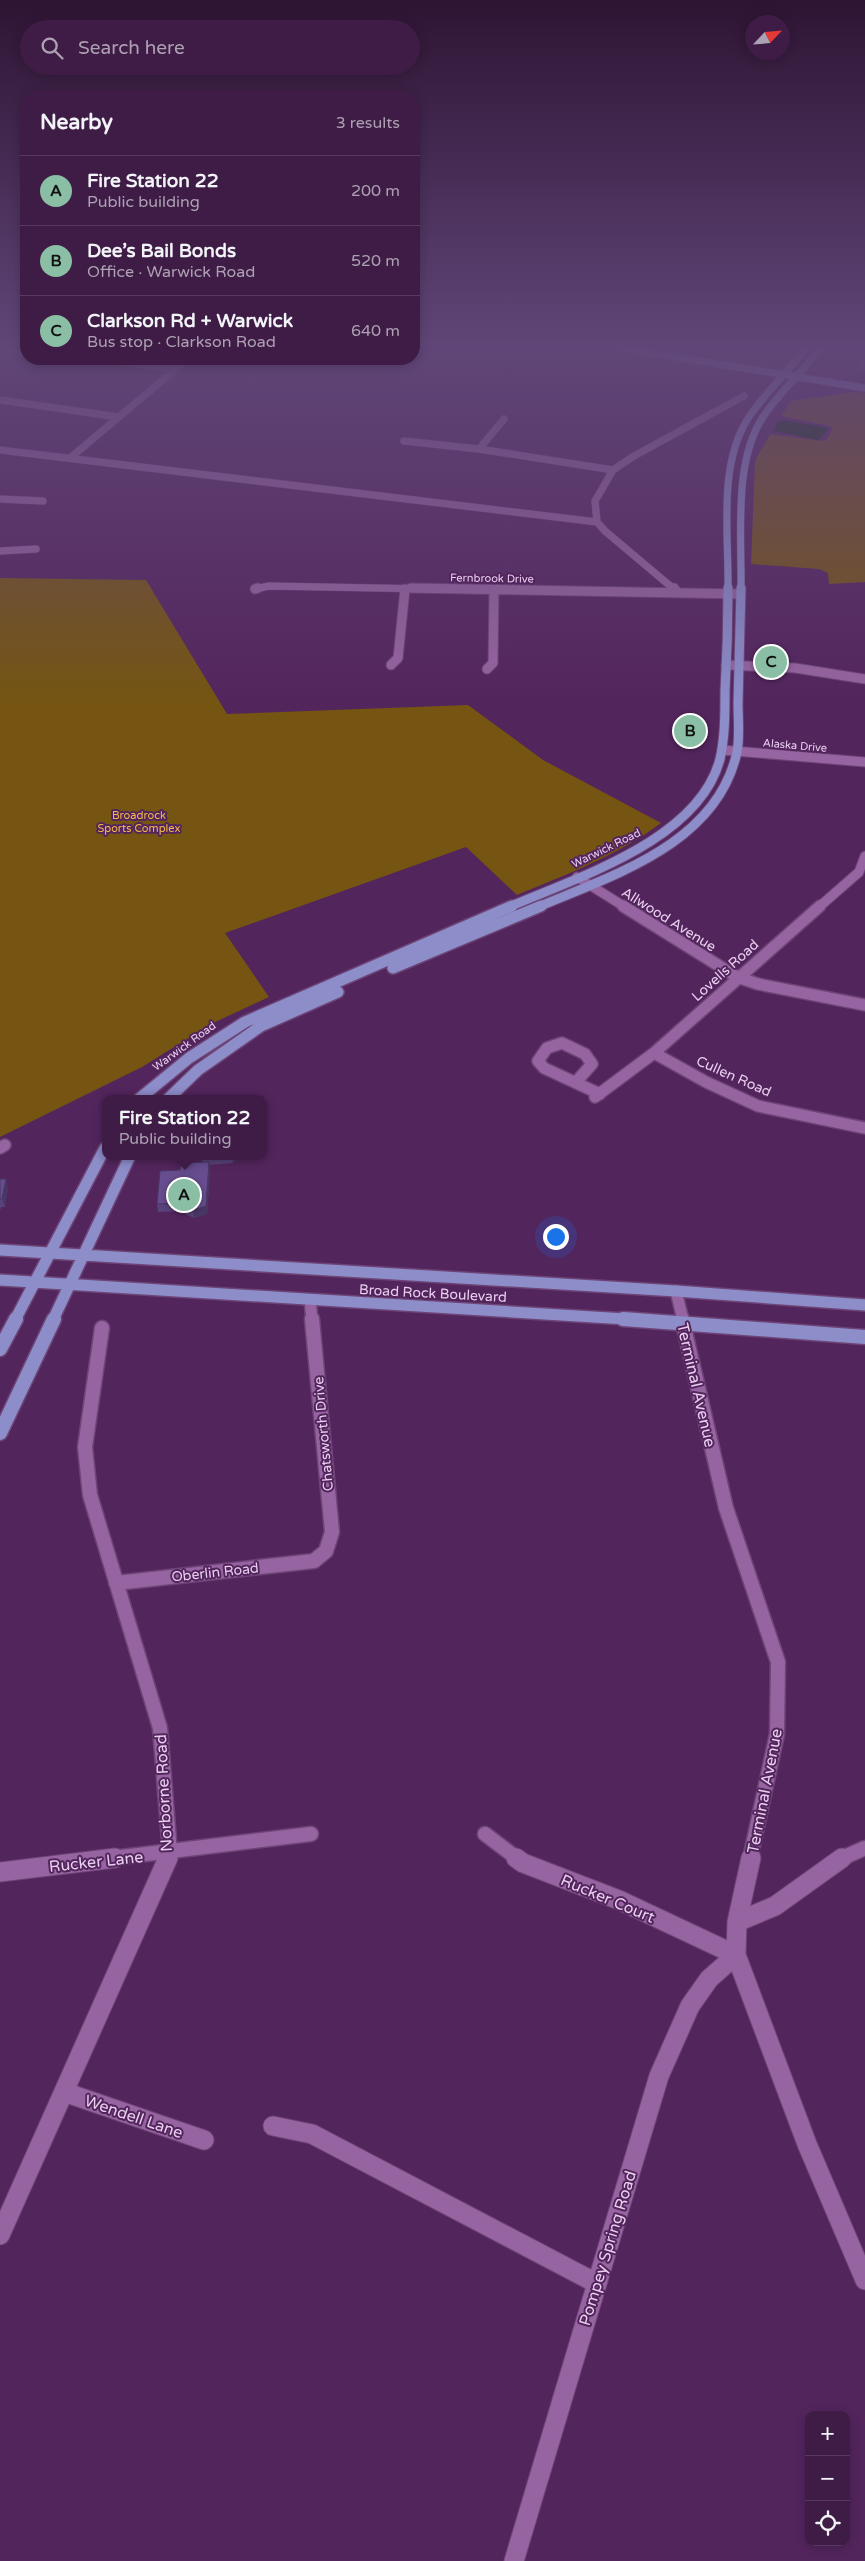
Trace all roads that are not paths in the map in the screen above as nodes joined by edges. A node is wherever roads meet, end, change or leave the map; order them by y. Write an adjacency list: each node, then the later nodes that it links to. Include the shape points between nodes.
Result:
1 (132, 466): 9 (street)
2 (584, 466): 6 (street)
3 (620, 466): 6 (street)
4 (729, 466): 16 (main road, Warwick Road)
5 (746, 466): 17 (main road, Warwick Road)
6 (613, 470): 9 (street, via 595,501)
7 (0, 499): 8 (street)
8 (44, 501)
9 (597, 522): 15 (street)
10 (36, 549): 11 (street)
11 (0, 551)
12 (255, 589): 13 (street, Fernbrook Drive, via 269,586)
13 (406, 589): 14 (street, Fernbrook Drive); 18 (street, via 398,658)
14 (494, 590): 15 (street, Fernbrook Drive); 21 (street, via 493,663)
15 (677, 592): 16 (street, Fernbrook Drive)
16 (729, 593): 17 (street, Fernbrook Drive); 19 (main road, Warwick Road)
17 (740, 594): 20 (main road, Warwick Road)
18 (391, 665)
19 (726, 665): 20 (street); 23 (main road, Warwick Road)
20 (740, 666): 22 (street, via 795,668); 24 (main road, Warwick Road)
21 (487, 669)
22 (865, 678)
23 (722, 750): 24 (street, Alaska Drive); 27 (main road, Warwick Road, via 709,784 683,815 657,837 626,856)
24 (737, 751): 25 (street, Alaska Drive); 28 (main road, Warwick Road, via 723,790 708,812 668,846 634,866)
25 (865, 762)
26 (865, 856): 29 (street, Lovells Road, via 859,872)
27 (578, 877): 28 (street, Allwood Avenue); 33 (main road, Warwick Road, via 245,1022 182,1061)
28 (589, 885): 29 (street, Allwood Avenue); 34 (main road, Warwick Road, via 260,1026 198,1070)
29 (737, 977): 30 (street, Allwood Avenue); 31 (street, Lovells Road)
30 (865, 1005)
31 (654, 1053): 32 (street, Lovells Road, via 598,1096); 35 (street, Cullen Road, via 758,1106)
32 (576, 1082): 32 (street, via 544,1068 538,1060 540,1054 550,1045 562,1043 585,1054 592,1064)
33 (143, 1095)
34 (172, 1095)
35 (865, 1128)
36 (102, 1154): 39 (main road)
37 (128, 1160): 40 (main road)
38 (0, 1250): 39 (main road, Broad Rock Boulevard)
39 (50, 1253): 40 (main road, Broad Rock Boulevard); 42 (main road)
40 (84, 1255): 43 (main road); 44 (main road, Broad Rock Boulevard)
41 (0, 1280): 42 (main road, Broad Rock Boulevard)
42 (34, 1282): 43 (main road, Broad Rock Boulevard); 50 (main road)
43 (71, 1284): 45 (main road, Broad Rock Boulevard); 51 (main road)
44 (676, 1291): 46 (main road, Broad Rock Boulevard); 47 (street, Terminal Avenue)
45 (310, 1300): 47 (main road, Broad Rock Boulevard); 52 (street, Chatsworth Drive, via 332,1532 326,1551)
46 (865, 1305)
47 (683, 1323): 49 (main road, Broad Rock Boulevard); 59 (street, Terminal Avenue, via 726,1508 778,1662 777,1734)
48 (102, 1328): 53 (street, Norborne Road, via 85,1447 90,1495)
49 (865, 1337)
50 (0, 1349)
51 (0, 1433)
52 (314, 1561): 53 (street, Oberlin Road)
53 (116, 1583): 57 (street, Norborne Road, via 160,1728)
54 (311, 1834): 57 (street, Rucker Lane)
55 (485, 1834): 60 (street, Rucker Court, via 523,1863 619,1900)
56 (865, 1848): 59 (street, via 843,1857 775,1906)
57 (170, 1853): 58 (street, Rucker Lane); 61 (street, Norborne Road)
58 (0, 1872)
59 (737, 1922): 60 (street, Terminal Avenue)
60 (736, 1955): 65 (street, Terminal Avenue, via 807,2144); 66 (street, Pompey Spring Road, via 709,1979 676,2034 659,2076)
61 (64, 2092): 63 (street, Wendell Lane); 64 (street, Norborne Road)
62 (273, 2126): 66 (street, via 312,2134)
63 (204, 2140)
64 (0, 2235)
65 (865, 2280)
66 (596, 2283): 67 (street, Pompey Spring Road)
67 (514, 2561)

